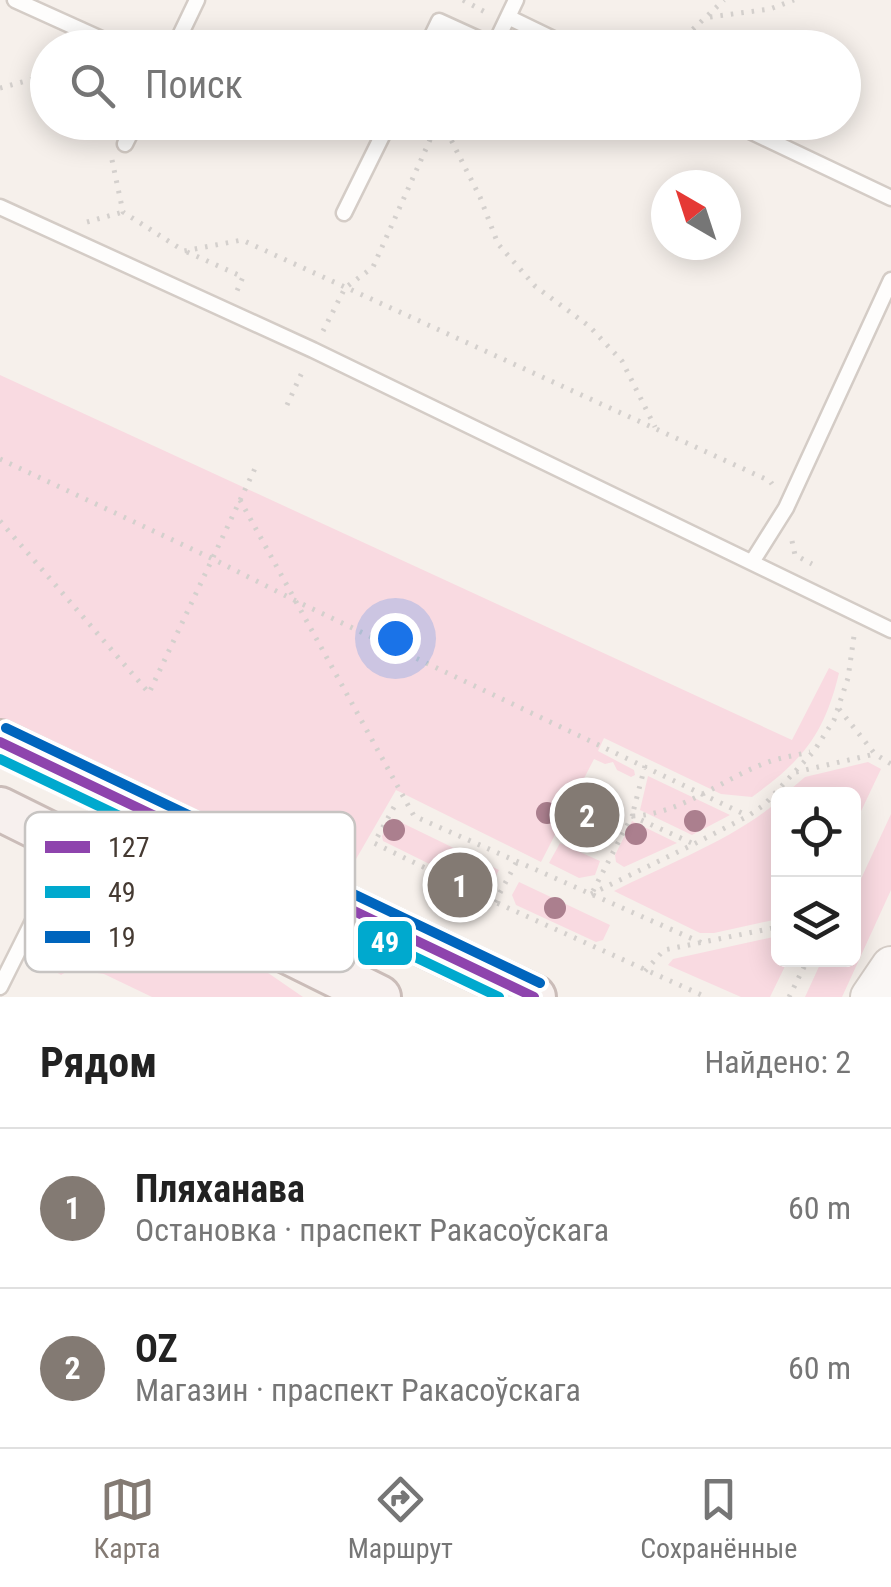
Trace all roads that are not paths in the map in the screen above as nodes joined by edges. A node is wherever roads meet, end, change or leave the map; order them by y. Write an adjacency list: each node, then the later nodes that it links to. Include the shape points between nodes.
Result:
1 (15, 0): 5 (lane)
2 (196, 0): 6 (lane)
3 (516, 0): 4 (lane)
4 (508, 17): 9 (lane); 10 (lane)
5 (81, 30)
6 (182, 30)
7 (434, 30): 8 (lane, via 439,20)
8 (460, 30)
9 (502, 30)
10 (535, 30)
11 (127, 140): 14 (lane)
12 (380, 140): 17 (lane)
13 (769, 140): 15 (lane)
14 (125, 144)
15 (891, 198)
16 (0, 207): 19 (lane)
17 (344, 213)
18 (891, 280): 19 (lane, via 786,508)
19 (752, 562): 20 (lane)
20 (891, 630)
21 (0, 742): 23 (main road)
22 (0, 809): 24 (main road)
23 (147, 812)
24 (25, 821)
25 (355, 912): 33 (main road)
26 (25, 927): 27 (lane)
27 (5, 963): 30 (lane)
28 (891, 966): 34 (main road)
29 (329, 972): 32 (main road)
30 (0, 987)
31 (891, 990): 35 (main road)
32 (379, 997)
33 (534, 997)
34 (870, 997)
35 (888, 997)

